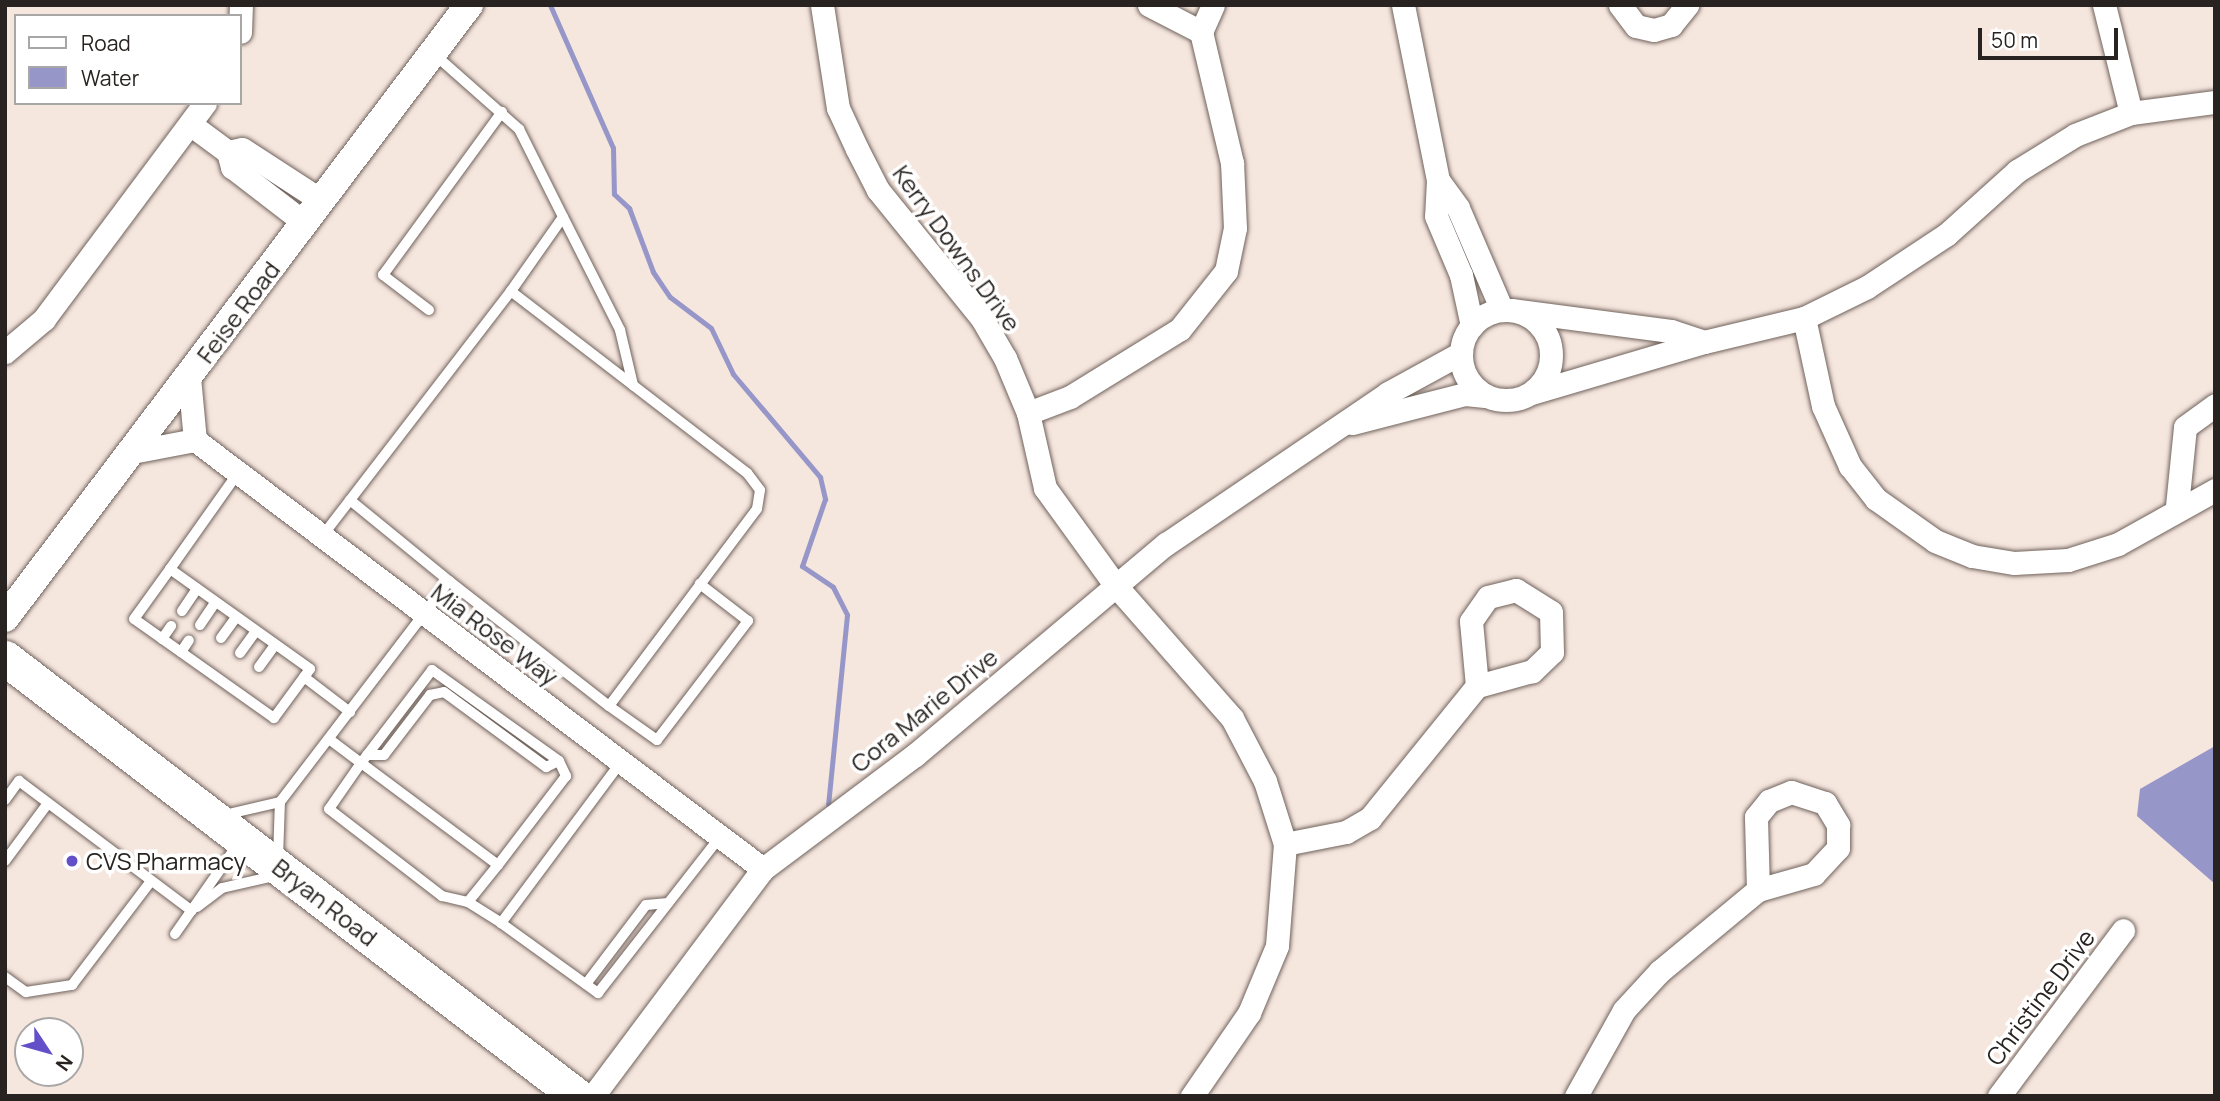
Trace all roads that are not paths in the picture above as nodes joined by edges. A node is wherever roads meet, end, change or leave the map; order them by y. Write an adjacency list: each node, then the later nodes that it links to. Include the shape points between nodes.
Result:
1 (469, 5): 10 (street, Feise Road)
2 (822, 5): 32 (street, Kerry Downs Drive, via 838,108 857,149 878,190 981,317)
3 (1149, 5): 9 (street)
4 (1213, 5): 9 (street)
5 (1404, 5): 16 (street)
6 (1620, 5): 7 (street, via 1636,26 1654,30 1671,25)
7 (1687, 5)
8 (2104, 5): 14 (street)
9 (1201, 32): 32 (street, via 1231,163 1235,228 1226,271 1180,329 1070,397)
10 (433, 54): 13 (lane); 17 (street, Feise Road)
11 (2215, 102): 14 (street)
12 (204, 105): 15 (street)
13 (502, 112): 18 (lane, via 519,129); 20 (lane, via 383,275)
14 (2131, 113): 22 (street, via 2032,160 1908,263)
15 (190, 124): 17 (street, via 228,152 232,167); 25 (street, via 44,319)
16 (1438, 180): 21 (street, via 1458,208); 23 (street, via 1436,216 1461,275)
17 (314, 212): 27 (street, Feise Road)
18 (563, 217): 19 (lane); 28 (lane, via 620,330)
19 (511, 291): 28 (lane); 38 (lane)
20 (429, 310)
21 (1507, 310): 23 (street); 24 (street, via 1671,331); 29 (street, via 1536,321 1550,344 1549,371)
22 (1804, 318): 24 (street); 39 (street, via 1823,406 1850,466 1876,499 1935,541 1972,556 2014,563 2068,559 2118,544)
23 (1472, 326): 26 (street)
24 (1704, 342): 29 (street)
25 (5, 352)
26 (1461, 353): 30 (street, via 1469,381); 33 (street, Cora Marie Drive, via 1388,393)
27 (189, 377): 34 (street); 35 (street, Feise Road)
28 (633, 385): 43 (lane, via 747,473 760,491 757,509)
29 (1532, 393): 30 (street, via 1509,401)
30 (1486, 396): 33 (street, Cora Marie Drive, via 1465,394)
31 (2215, 405): 39 (street, via 2185,427)
32 (1027, 413): 44 (street, Kerry Downs Drive, via 1045,488)
33 (1345, 425): 44 (street, Cora Marie Drive, via 1252,481)
34 (195, 440): 35 (street); 36 (street, Mia Rose Way)
35 (132, 452): 50 (street, Feise Road)
36 (238, 473): 40 (street, Mia Rose Way); 41 (lane)
37 (2215, 489): 39 (street)
38 (350, 500): 40 (lane); 42 (lane)
39 (2177, 506)
40 (322, 536): 48 (street, Mia Rose Way)
41 (170, 569): 45 (lane); 55 (lane, via 134,620)
42 (449, 581): 48 (lane); 70 (lane)
43 (700, 584): 70 (lane); 70 (lane, via 748,621 657,740)
44 (1116, 586): 82 (street, Kerry Downs Drive, via 1232,718 1265,781); 85 (street, Cora Marie Drive, via 915,755)
45 (197, 589): 46 (lane); 47 (lane)
46 (215, 603): 49 (lane); 51 (lane)
47 (182, 611)
48 (426, 615): 71 (lane); 75 (street, Mia Rose Way)
49 (236, 617): 53 (lane); 54 (lane)
50 (5, 618)
51 (200, 625)
52 (171, 626): 55 (lane)
53 (256, 631): 57 (lane); 59 (lane)
54 (220, 638)
55 (162, 639): 58 (lane)
56 (190, 640): 58 (lane)
57 (275, 645): 63 (lane); 65 (lane, via 310,669)
58 (181, 652): 62 (lane)
59 (240, 653)
60 (209, 655): 62 (lane)
61 (5, 658): 79 (main road, Bryan Road)
62 (200, 666): 66 (lane)
63 (258, 667)
64 (228, 670): 66 (lane)
65 (304, 677): 69 (lane, via 274,718); 71 (lane)
66 (220, 680): 69 (lane)
67 (246, 684): 69 (lane)
68 (1477, 686): 68 (street, via 1544,663 1556,639 1543,601 1509,590 1478,608 1470,636); 82 (street, via 1370,818 1346,832)
69 (239, 694)
70 (609, 706)
71 (350, 712): 72 (lane)
72 (329, 739): 73 (lane); 77 (lane)
73 (364, 759): 74 (lane, via 384,755 430,695 444,692 547,767); 74 (lane, via 432,670); 84 (lane); 89 (lane, via 328,808 442,896)
74 (559, 761): 84 (lane, via 566,776)
75 (621, 762): 80 (street, Mia Rose Way); 91 (lane)
76 (5, 800): 78 (lane, via 19,781)
77 (280, 802): 79 (lane); 86 (lane)
78 (48, 803): 83 (lane); 87 (lane)
79 (214, 816): 81 (main road, Bryan Road)
80 (720, 837): 85 (street, Mia Rose Way); 91 (lane, via 598,993)
81 (242, 838): 86 (main road, Bryan Road); 90 (lane)
82 (1284, 844): 97 (street, Kerry Downs Drive, via 1282,923 1270,968 1249,1013)
83 (5, 861)
84 (498, 864): 89 (lane)
85 (763, 869): 96 (street, Cora Marie Drive)
86 (286, 872): 90 (lane, via 233,884); 95 (main road, Bryan Road)
87 (150, 881): 90 (lane); 94 (lane, via 72,985 26,992)
88 (1758, 890): 88 (street, via 1814,874 1832,859 1838,825 1815,796 1779,795 1756,817); 98 (street, via 1660,971 1624,1010)
89 (468, 902): 91 (lane)
90 (192, 911): 93 (lane)
91 (501, 923)
92 (2123, 930): 99 (street, Christine Drive)
93 (175, 933)
94 (5, 976)
95 (577, 1096)
96 (593, 1096)
97 (1192, 1096)
98 (1576, 1096)
99 (1999, 1096)

